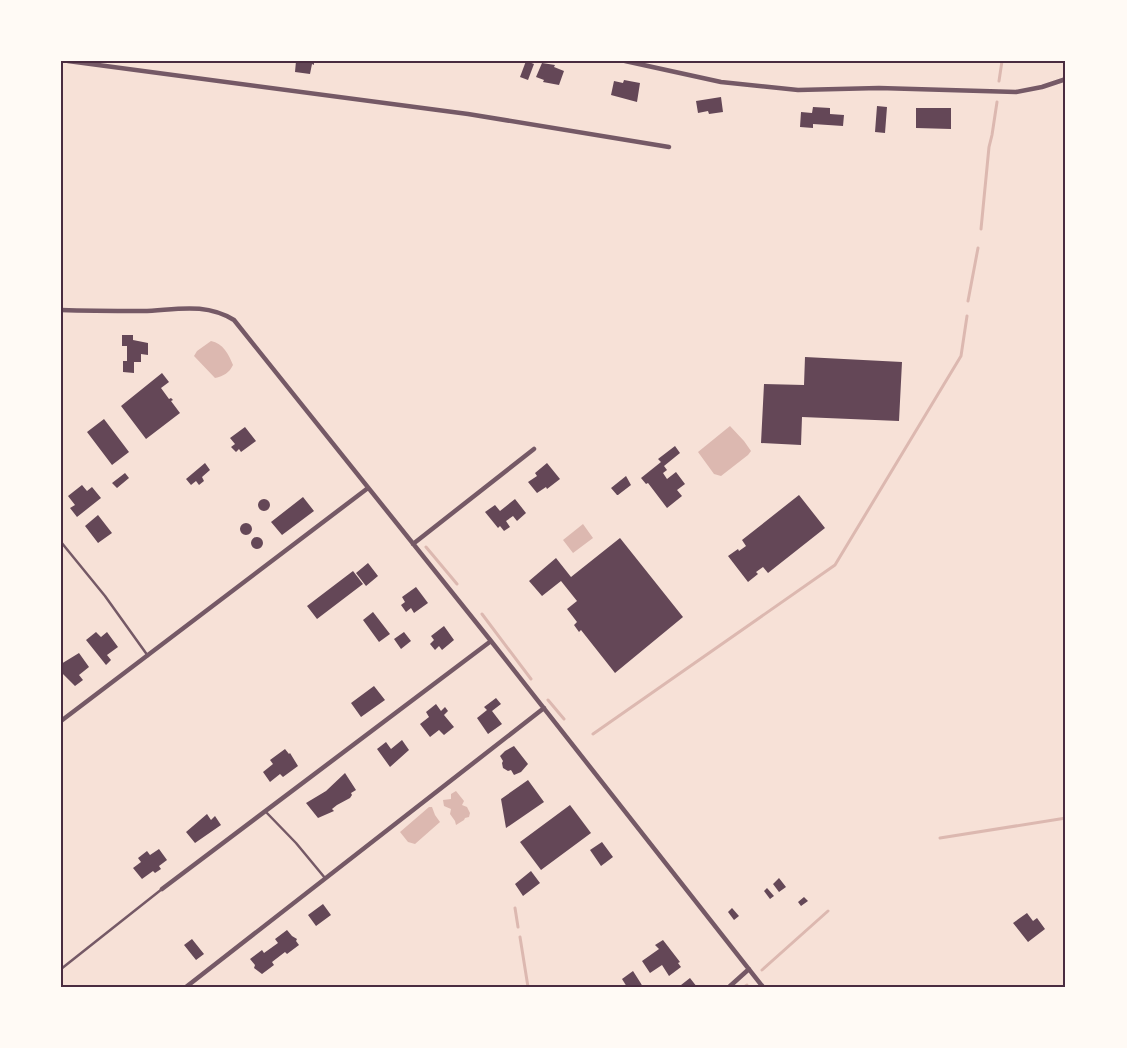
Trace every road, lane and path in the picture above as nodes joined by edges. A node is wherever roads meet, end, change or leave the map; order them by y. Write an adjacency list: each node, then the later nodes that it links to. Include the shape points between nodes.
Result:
1 (68, 61): 4 (street, via 468,114)
2 (625, 61): 3 (street, via 722,82 798,90 880,88 1016,92)
3 (1066, 79)
4 (669, 147)
5 (61, 310): 7 (street, via 201,308 222,313 234,320)
6 (534, 449): 9 (street)
7 (368, 488): 9 (street); 11 (street)
8 (61, 542): 11 (lane)
9 (413, 544): 10 (street)
10 (491, 641): 12 (street); 14 (street)
11 (148, 656): 13 (street)
12 (544, 708): 15 (street); 18 (street)
13 (61, 721)
14 (266, 812): 15 (lane); 16 (street)
15 (325, 878): 19 (street)
16 (162, 889): 17 (lane)
17 (61, 969)
18 (749, 970): 20 (street); 21 (street)
19 (186, 987)
20 (730, 987)
21 (763, 987)

